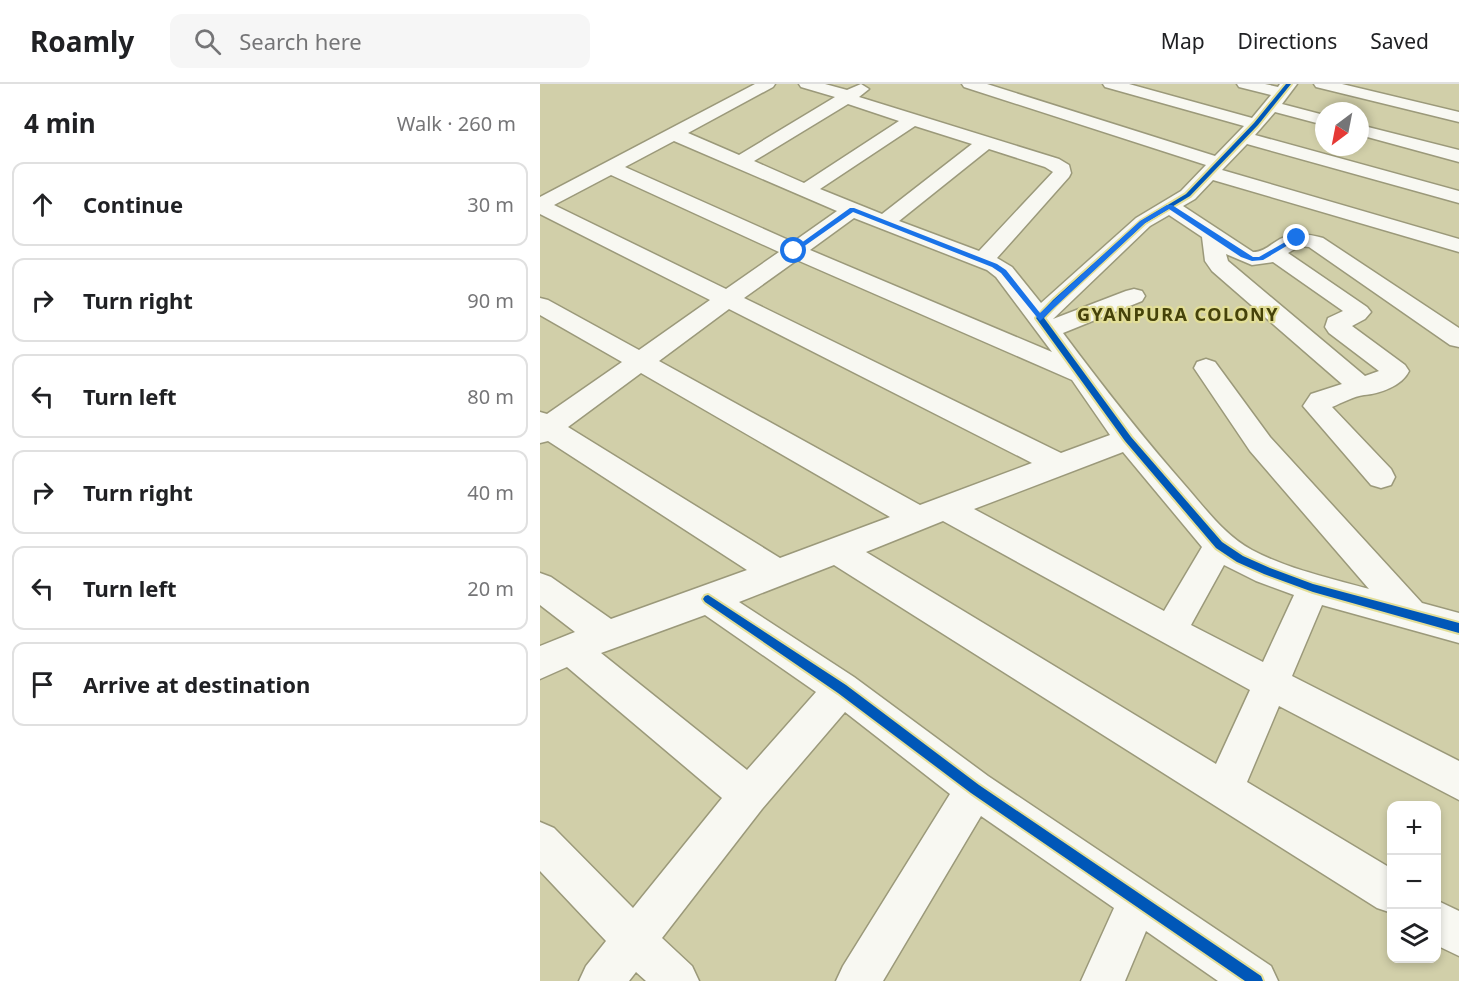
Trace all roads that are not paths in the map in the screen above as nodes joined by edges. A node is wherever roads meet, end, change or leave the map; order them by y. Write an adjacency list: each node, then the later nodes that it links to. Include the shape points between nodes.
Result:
1 (767, 84): 14 (street)
2 (807, 84): 8 (street)
3 (868, 84): 8 (street)
4 (970, 84): 20 (street)
5 (1111, 84): 9 (street)
6 (1245, 84): 9 (street)
7 (1322, 84): 10 (street)
8 (847, 97): 12 (street); 17 (street)
9 (1268, 109): 11 (street); 18 (street); 20 (street)
10 (1459, 117)
11 (1315, 118)
12 (912, 120): 15 (street); 21 (street)
13 (1369, 132): 16 (street)
14 (674, 134): 17 (street); 19 (street)
15 (986, 142): 27 (street); 32 (street, via 1052,163 1062,173)
16 (1459, 156)
17 (740, 162): 21 (street)
18 (1343, 165): 22 (street); 23 (street)
19 (610, 167): 24 (street); 30 (street)
20 (1215, 168): 23 (street); 25 (street, via 1188,195)
21 (806, 190): 26 (street)
22 (1459, 197)
23 (1319, 204): 29 (street)
24 (540, 205): 34 (street)
25 (1169, 206): 28 (street); 36 (street, via 1143,222 1055,302)
26 (852, 210): 27 (street); 30 (street)
27 (885, 222): 32 (street)
28 (1212, 234): 31 (street, via 1252,259); 41 (street, via 1220,266)
29 (1459, 246)
30 (794, 251): 34 (street); 40 (street)
31 (1273, 252): 37 (street, via 1297,238 1316,242); 41 (street, via 1359,312 1336,324 1337,327 1396,371 1372,386)
32 (983, 260): 36 (street, via 1004,272)
33 (1134, 296): 36 (street)
34 (726, 300): 38 (street); 44 (street)
35 (540, 305): 38 (street)
36 (1044, 324): 40 (street)
37 (1459, 339)
38 (639, 361): 42 (street); 46 (street)
39 (1206, 368): 53 (street, via 1260,444)
40 (1080, 374): 43 (street)
41 (1362, 386): 45 (street, via 1320,400 1316,406)
42 (543, 427): 49 (street)
43 (1128, 439): 44 (street); 47 (street)
44 (1059, 464): 46 (street)
45 (1381, 477)
46 (932, 513): 48 (street); 55 (street)
47 (1219, 545): 51 (street, via 1240,559); 55 (street)
48 (838, 551): 49 (street); 62 (street)
49 (777, 573): 52 (street)
50 (540, 586): 56 (street)
51 (1313, 588): 53 (street); 58 (street)
52 (708, 599): 56 (street); 59 (street)
53 (1411, 614): 54 (street)
54 (1459, 628)
55 (1170, 631): 58 (street)
56 (607, 636): 57 (street)
57 (555, 656): 63 (street)
58 (1270, 683): 60 (street); 62 (street)
59 (842, 690): 61 (street); 63 (street)
60 (1459, 781)
61 (975, 789): 66 (street); 72 (street)
62 (1224, 790): 65 (street)
63 (749, 796): 69 (street)
64 (540, 842): 69 (street)
65 (1387, 890)
66 (1138, 901): 73 (street); 74 (street)
67 (1441, 924): 68 (street)
68 (1459, 935)
69 (633, 940): 70 (street); 71 (street)
70 (601, 981)
71 (677, 981)
72 (858, 981)
73 (1103, 981)
74 (1256, 981)

